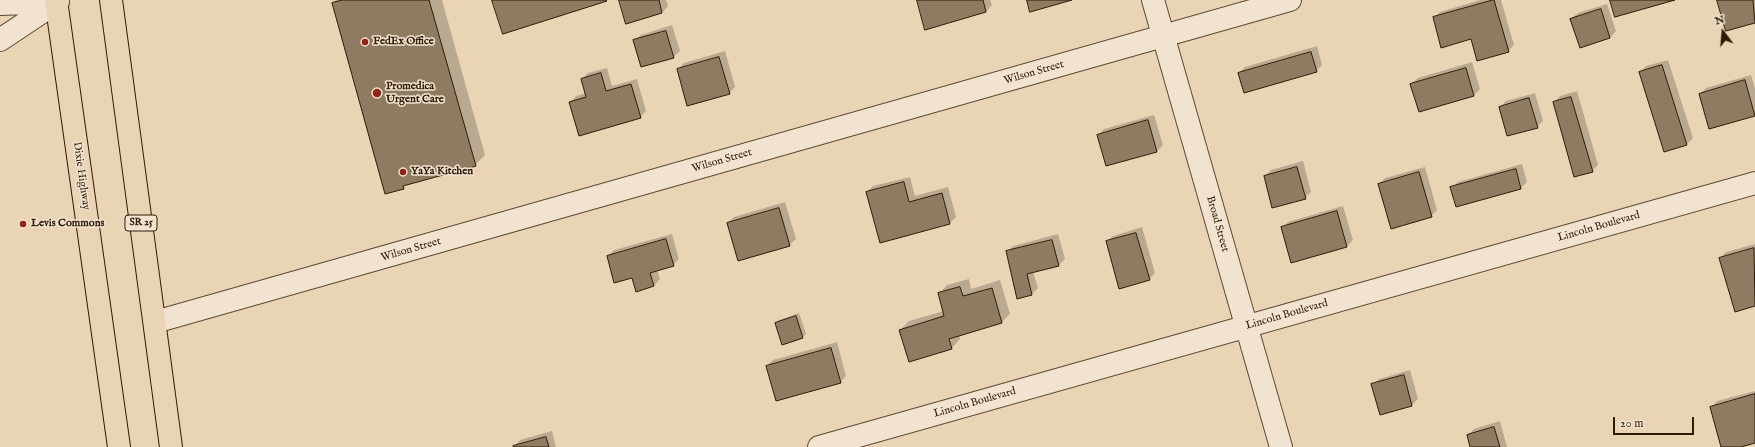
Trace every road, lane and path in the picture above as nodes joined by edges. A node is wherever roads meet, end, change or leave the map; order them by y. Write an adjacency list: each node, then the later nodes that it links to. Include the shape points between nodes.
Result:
1 (111, 0): 9 (main road, SR 25)
2 (1153, 0): 6 (street, Broad Street)
3 (1290, 0): 6 (street, Wilson Street)
4 (59, 1): 5 (street); 7 (street); 11 (main road, Dixie Highway)
5 (0, 4)
6 (1163, 36): 9 (street, Wilson Street); 10 (street, Broad Street)
7 (0, 40)
8 (1755, 183): 10 (street, Lincoln Boulevard)
9 (154, 322): 12 (main road, SR 25)
10 (1246, 326): 13 (street, Lincoln Boulevard); 14 (street, Broad Street)
11 (119, 447)
12 (172, 447)
13 (819, 447)
14 (1281, 447)

